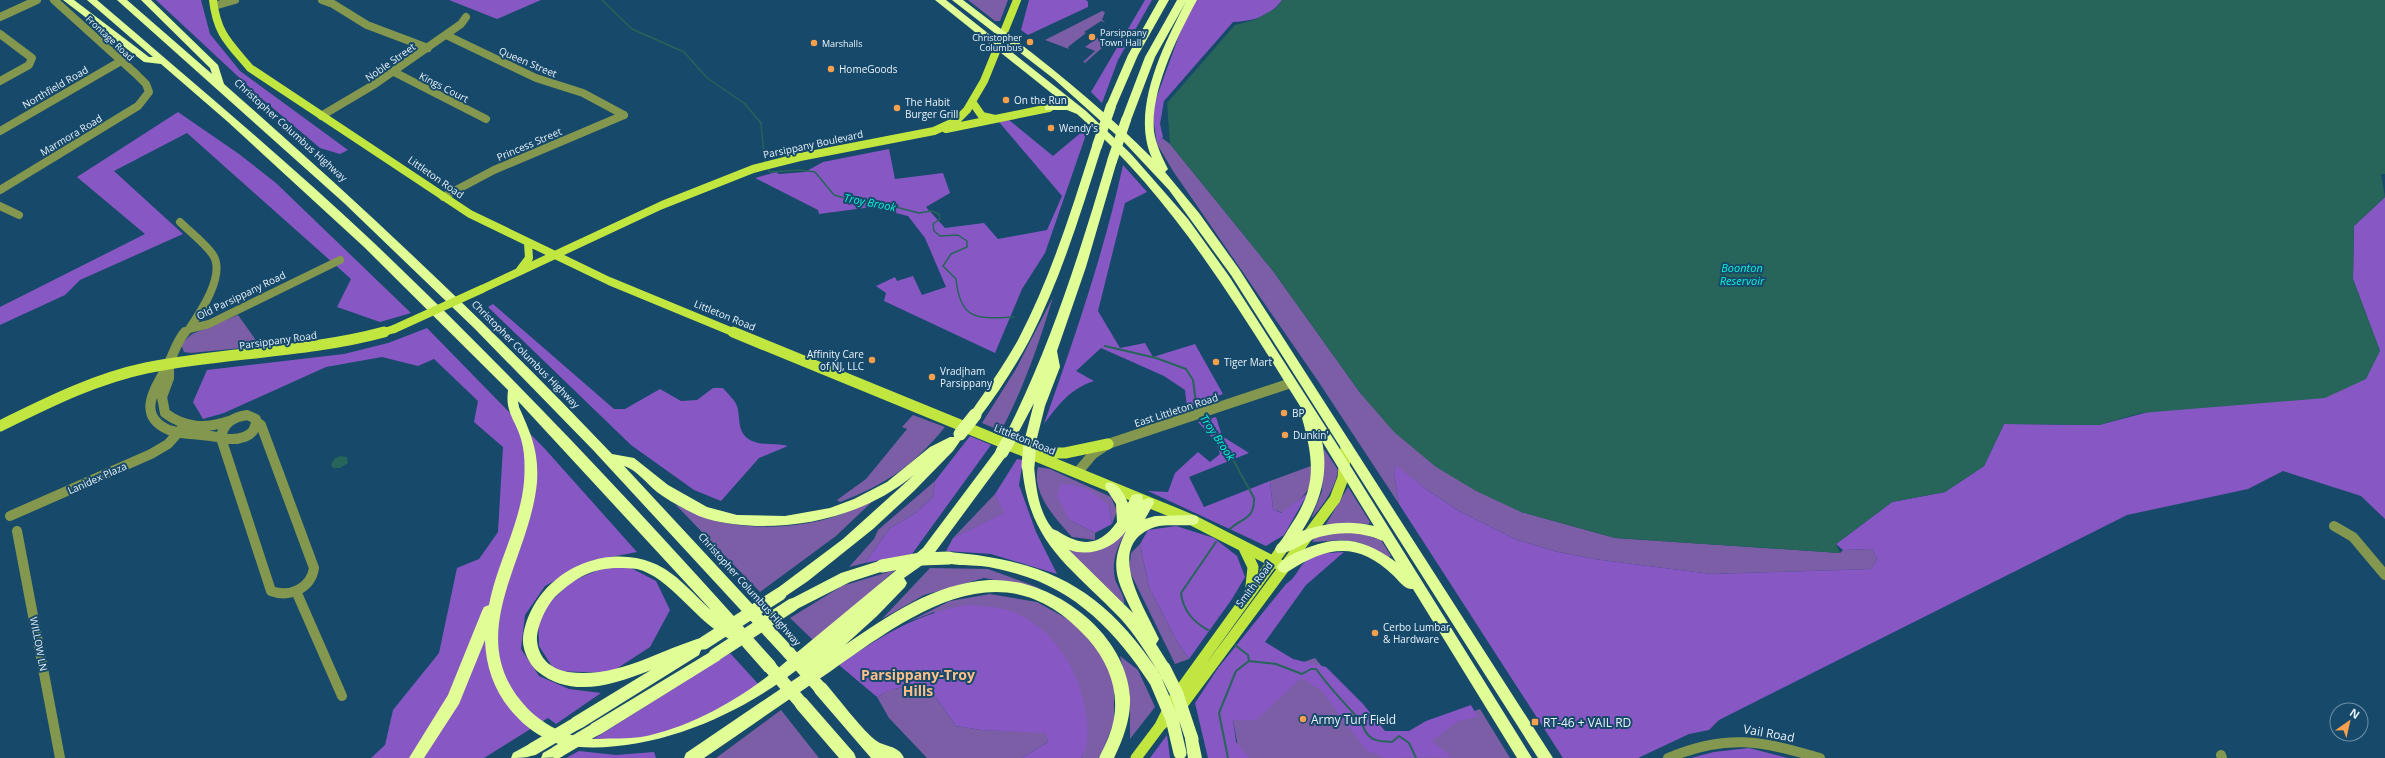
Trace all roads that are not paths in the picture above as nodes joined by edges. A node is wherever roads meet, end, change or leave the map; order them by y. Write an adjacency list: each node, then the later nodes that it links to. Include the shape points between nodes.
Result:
1 (37, 0): 20 (street)
2 (54, 0): 27 (street, Frontage Road)
3 (68, 0): 28 (highway, via 147,60)
4 (92, 0): 28 (highway)
5 (122, 0): 31 (highway, Christopher Columbus Highway)
6 (146, 0): 31 (highway, via 215,67)
7 (235, 0): 17 (street)
8 (322, 0): 18 (street)
9 (940, 0): 26 (highway)
10 (957, 0): 19 (highway)
11 (964, 0): 19 (highway)
12 (1017, 0): 24 (main road, Parsippany Boulevard)
13 (1157, 0): 35 (highway, via 1133,44)
14 (1164, 0): 35 (highway, via 1133,55)
15 (1182, 0): 55 (highway, bridge, via 1150,57 1126,120)
16 (1192, 0): 46 (highway, via 1180,22 1166,59 1149,115 1153,147 1164,171)
17 (212, 2): 39 (main road, Littleton Road, via 215,19 222,35 246,64)
18 (334, 2): 25 (street, via 368,25)
19 (975, 14): 24 (highway)
20 (0, 17)
21 (466, 17): 23 (street, Noble Street)
22 (0, 34): 30 (street, via 31,56 32,60)
23 (446, 35): 25 (street, Noble Street); 38 (street, Queen Street, via 536,78 583,93)
24 (1003, 36): 26 (main road, Parsippany Boulevard); 46 (highway, via 1114,125 1151,162)
25 (428, 48): 29 (street, Noble Street)
26 (999, 48): 32 (highway); 34 (main road, Parsippany Boulevard)
27 (121, 61): 33 (street, Frontage Road, via 146,84); 42 (street, Northfield Road)
28 (163, 61): 58 (highway, via 335,213)
29 (394, 72): 39 (street, Noble Street, via 362,94); 40 (street, Kings Court)
30 (0, 81)
31 (219, 85): 70 (highway, Christopher Columbus Highway, via 287,144 423,271)
32 (1055, 90): 36 (highway, via 1058,102); 37 (highway)
33 (149, 92): 44 (street, Marmora Road, via 138,106)
34 (973, 104): 41 (main road, via 982,116); 43 (main road, Parsippany Boulevard, via 959,119)
35 (1111, 106): 65 (highway, bridge, via 1059,260 1039,307 1008,366)
36 (1049, 108): 37 (highway, via 1069,107); 41 (main road)
37 (1082, 113): 57 (highway, via 1126,156 1184,222 1225,279)
38 (624, 115): 45 (street, Princess Street, via 494,170)
39 (321, 116): 45 (main road, Littleton Road)
40 (486, 119)
41 (995, 119): 43 (main road)
42 (0, 131)
43 (934, 131): 51 (main road, Parsippany Boulevard, via 759,167 662,205)
44 (0, 190)
45 (443, 197): 50 (main road, Littleton Road, via 470,214)
46 (1183, 201): 68 (highway, via 1235,272)
47 (0, 206): 48 (street)
48 (19, 215)
49 (180, 222): 54 (street, via 214,256 215,263 216,278 213,291 208,303)
50 (528, 243): 51 (main road, Littleton Road); 53 (main road, via 529,258)
51 (553, 255): 53 (main road, Parsippany Road); 69 (main road, Littleton Road, via 611,282)
52 (340, 260): 54 (street, Old Parsippany Road, via 212,323)
53 (518, 272): 56 (main road, Parsippany Road, bridge, via 394,329 330,345)
54 (189, 329): 56 (street, Old Parsippany Road, via 174,350)
55 (1052, 353): 69 (highway, via 1054,367); 86 (highway, bridge, via 1002,452)
56 (169, 364): 62 (street, via 169,378 162,397 163,407 171,418); 63 (main road, Parsippany Road, via 100,381 57,398); 64 (street, via 158,378 150,406 159,422)
57 (1291, 383): 59 (highway); 67 (street, East Littleton Road)
58 (514, 388): 89 (highway, via 512,406 522,424 528,445 530,480 523,522); 93 (highway)
59 (1306, 407): 71 (highway); 85 (highway, via 1318,450 1318,483 1309,512)
60 (229, 421): 61 (street, via 247,415 254,417); 62 (street, via 207,427); 66 (street, via 223,428)
61 (257, 422): 66 (street, via 255,429 243,438); 91 (street, via 261,425 314,568 312,576)
62 (185, 425): 64 (street, Lanidex Plaza)
63 (0, 426)
64 (179, 433): 66 (street); 76 (street, Lanidex Plaza, via 168,444 151,454)
65 (957, 437): 70 (highway, via 934,451 892,486 864,501 830,513 785,521 737,520 704,512 663,489 630,462); 94 (highway, bridge, via 891,507 836,554)
66 (221, 438): 91 (street, via 271,590 282,594)
67 (1108, 444): 69 (main road, via 1059,454); 72 (street, East Littleton Road, via 1093,454)
68 (1346, 446): 71 (main road, Smith Road); 99 (highway)
69 (1027, 447): 72 (main road, Littleton Road); 74 (highway, bridge)
70 (609, 458): 100 (highway, Christopher Columbus Highway, bridge)
71 (1344, 468): 81 (main road, Smith Road, via 1335,499); 82 (highway)
72 (1077, 473): 73 (main road, Littleton Road)
73 (1111, 487): 75 (main road, Littleton Road); 78 (highway, via 1122,503)
74 (1032, 501): 78 (highway, via 1053,534 1067,545 1076,547 1102,544 1112,538); 95 (highway, via 1041,524 1056,546 1145,638)
75 (1143, 501): 77 (main road, Littleton Road); 78 (highway); 83 (highway)
76 (10, 516)
77 (1192, 520): 83 (highway, via 1155,521); 84 (main road, Littleton Road)
78 (1124, 522)
79 (2334, 526): 88 (street, via 2353,538)
80 (18, 531): 103 (street, WILLOW LN)
81 (1308, 535): 82 (highway, via 1352,528); 85 (highway); 87 (main road, Smith Road)
82 (1386, 536): 92 (highway); 99 (highway, via 1407,554 1482,672)
83 (1129, 537): 95 (highway, via 1122,555 1122,576)
84 (1243, 546): 87 (main road, Littleton Road); 90 (main road, via 1253,567)
85 (1282, 549): 87 (main road, Smith Road)
86 (928, 551): 89 (highway, via 902,571 815,650 738,709 680,738 624,748 581,744 554,735 531,721 511,701 498,679 492,656 493,618); 97 (highway, via 872,612)
87 (1278, 564): 90 (main road, Smith Road); 92 (highway, via 1322,546 1337,544 1362,549 1389,563); 98 (main road, Smith Road, via 1180,708)
88 (2385, 575)
89 (502, 578): 104 (highway, via 461,684 446,714)
90 (1250, 590): 98 (main road, Smith Road, via 1173,700)
91 (296, 591): 96 (street)
92 (1425, 599): 113 (highway)
93 (747, 641): 94 (highway, via 719,627 672,584 652,570 627,561 595,565 560,583 536,611 530,633 531,648 538,662 555,676 576,681 628,673 684,648); 107 (highway, bridge)
94 (704, 643): 105 (highway, bridge)
95 (1160, 673): 101 (highway, bridge, via 1118,627 1093,604 1070,589 1033,572 1007,565 949,558 921,559 882,566 846,577 792,605); 102 (highway, bridge); 112 (highway, bridge, via 1182,708)
96 (342, 696)
97 (767, 705): 106 (highway); 110 (highway, via 863,639 917,607 966,590 990,586 1014,587 1038,595 1069,613 1096,637 1112,660 1121,683 1123,709 1118,734)
98 (1160, 726): 111 (main road, Smith Road)
99 (1526, 728): 114 (highway)
100 (871, 746): 108 (highway, Christopher Columbus Highway); 109 (highway, via 890,752)
101 (553, 755)
102 (1181, 755)
103 (60, 758)
104 (416, 758)
105 (518, 758)
106 (690, 758)
107 (849, 758)
108 (881, 758)
109 (897, 758)
110 (1106, 758)
111 (1136, 758)
112 (1195, 758)
113 (1525, 758)
114 (1546, 758)
115 (1668, 758): 116 (street, Vail Road, via 1690,748 1732,740 1772,745)
116 (1820, 758)

